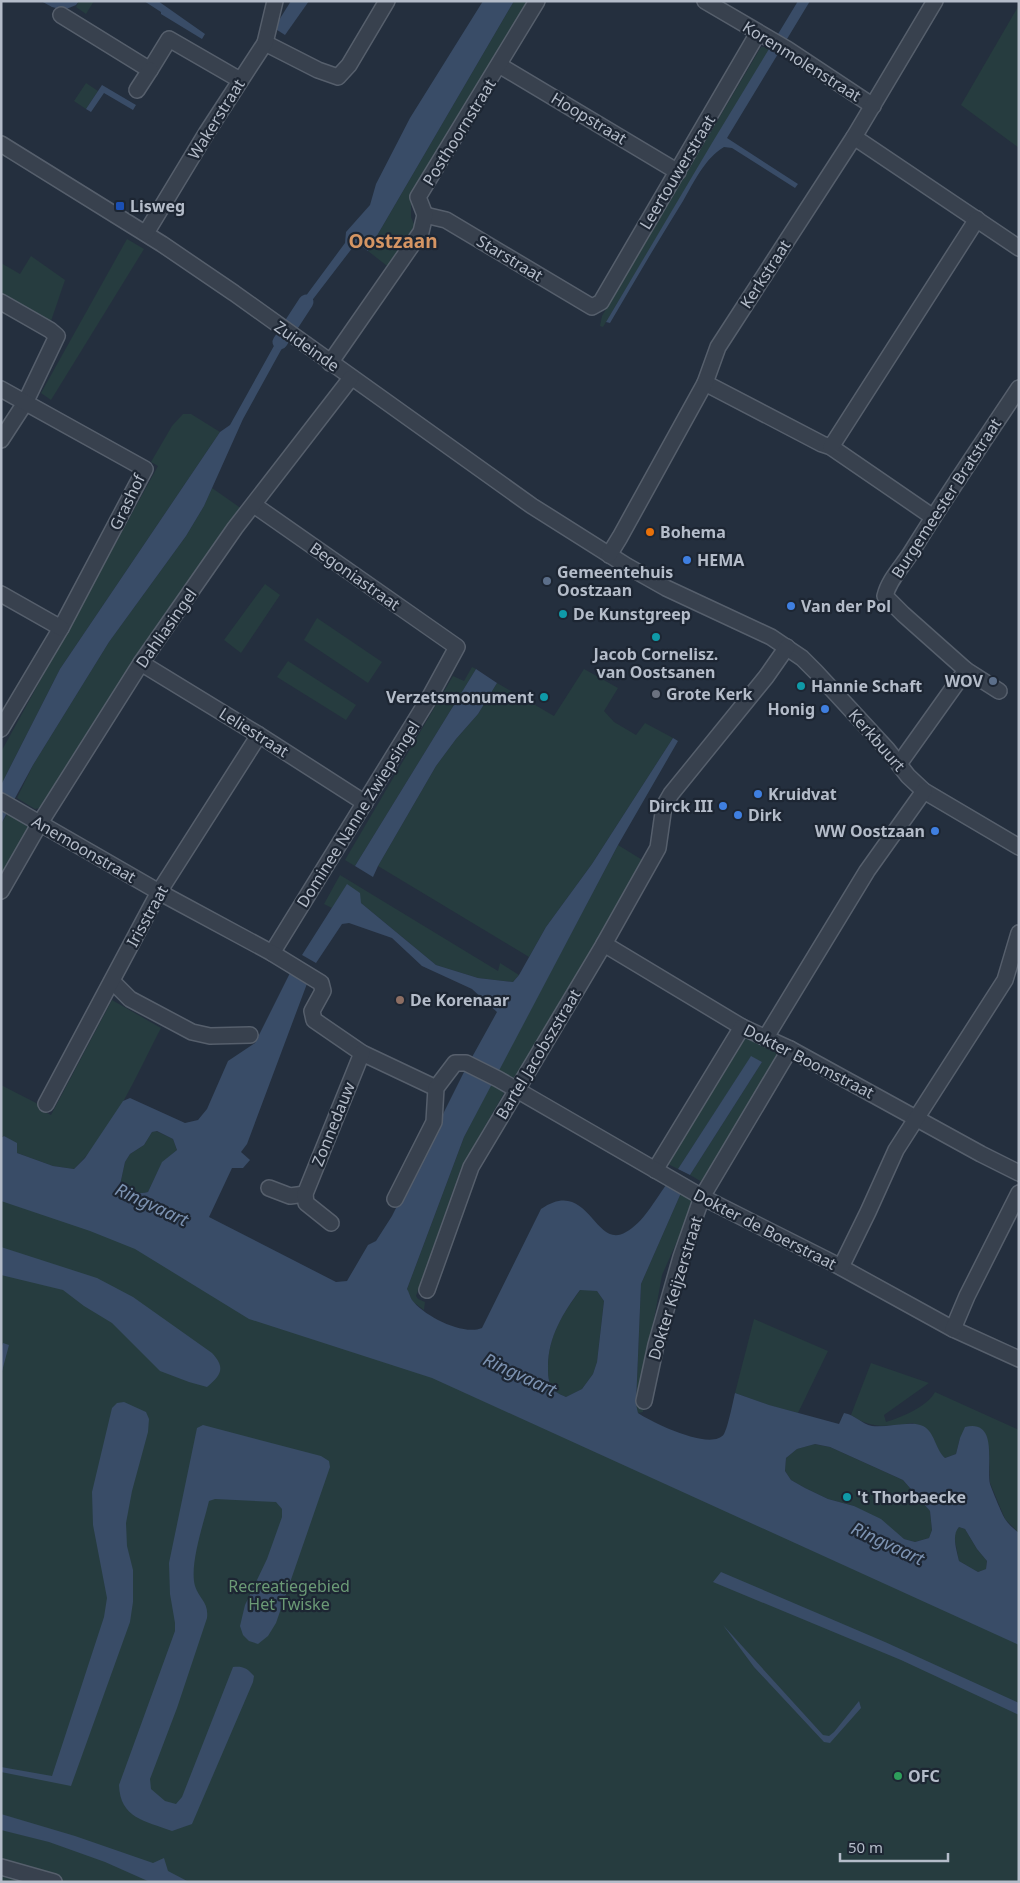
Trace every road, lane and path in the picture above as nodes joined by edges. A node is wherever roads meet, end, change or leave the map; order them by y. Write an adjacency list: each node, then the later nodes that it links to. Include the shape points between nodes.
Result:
1 (275, 1): 8 (street, Wakerstraat)
2 (387, 1): 8 (street, via 349,65 338,77)
3 (537, 1): 9 (street, Posthoornstraat)
4 (705, 1): 7 (street, Korenmolenstraat)
5 (935, 1): 13 (street, Kerkstraat)
6 (61, 15): 10 (street)
7 (764, 37): 13 (street, Korenmolenstraat); 16 (street, Leertouwerstraat)
8 (265, 43): 11 (street, Wakerstraat)
9 (499, 65): 16 (street, Hoopstraat); 17 (street, Posthoornstraat, via 418,197)
10 (150, 70): 11 (street, via 169,39); 12 (street)
11 (240, 80): 19 (street, Wakerstraat)
12 (138, 90)
13 (873, 106): 14 (street, Kerkstraat)
14 (854, 137): 18 (street); 25 (street, Kerkstraat, via 718,347)
15 (1, 144): 19 (street, Zuideinde)
16 (678, 172): 22 (street, Leertouwerstraat, via 601,302)
17 (425, 215): 22 (street, Starstraat, via 446,220); 23 (street, Posthoornstraat, via 421,232)
18 (977, 219): 20 (street); 30 (street)
19 (146, 234): 23 (street, Zuideinde)
20 (1019, 248)
21 (1, 302): 28 (street, via 57,336)
22 (592, 307)
23 (330, 362): 24 (street, Zuideinde)
24 (351, 378): 31 (street, Dahliasingel); 33 (street, Zuideinde, via 532,506)
25 (705, 383): 30 (street); 33 (street, Kerkstraat)
26 (1019, 388): 32 (street, Burgemeester Bratstraat)
27 (1, 389): 28 (street, Grashof)
28 (25, 403): 29 (street); 35 (street, Grashof, via 145,470)
29 (1, 440)
30 (831, 447): 32 (street)
31 (254, 504): 37 (street, Begoniastraat); 38 (street, Dahliasingel)
32 (933, 517): 39 (street, Burgemeester Bratstraat, via 887,586 885,596)
33 (609, 554): 36 (street, Kerkbuurt, via 666,588)
34 (1, 594): 35 (street)
35 (61, 628): 41 (street, Grashof)
36 (787, 647): 43 (street, Kerkbuurt, via 816,672); 52 (street, Bartel Jacobszstraat, via 671,794 664,806 658,848)
37 (457, 648): 46 (street, Dominee Nanne Zwiepsingel)
38 (141, 663): 42 (street, Leliestraat); 47 (street, Dahliasingel)
39 (966, 670): 40 (street); 43 (street)
40 (999, 691)
41 (1, 729)
42 (259, 735): 46 (street, Leliestraat); 50 (street, Irisstraat)
43 (899, 764): 44 (street, Kerkbuurt)
44 (924, 791): 48 (street, Kerkbuurt); 57 (street, via 867,871)
45 (1, 801): 47 (street, Anemoonstraat)
46 (365, 804): 53 (street, Dominee Nanne Zwiepsingel)
47 (40, 823): 49 (street, Dahliasingel); 50 (street, Anemoonstraat)
48 (1019, 847)
49 (1, 891)
50 (159, 892): 53 (street, Anemoonstraat); 54 (street, Irisstraat)
51 (1019, 933): 63 (street, via 1005,980)
52 (604, 944): 55 (street, Dokter Boomstraat); 61 (street, Bartel Jacobszstraat)
53 (277, 957): 59 (street, Anemoonstraat, via 321,983 323,991 312,1011 314,1020)
54 (112, 981): 56 (street, via 130,998 192,1032 210,1036); 62 (street, Irisstraat)
55 (742, 1026): 57 (street, Dokter Boomstraat); 64 (street)
56 (250, 1035)
57 (766, 1037): 58 (street, Dokter Boomstraat)
58 (790, 1049): 63 (street, Dokter Boomstraat); 69 (street, Dokter Keijzerstraat)
59 (362, 1053): 60 (street); 68 (street, Zonnedauw)
60 (436, 1088): 61 (street, Dokter de Boerstraat, via 454,1063 466,1063); 70 (street, via 434,1122)
61 (516, 1090): 64 (street, Dokter de Boerstraat); 73 (street, Bartel Jacobszstraat, via 470,1167)
62 (46, 1104)
63 (915, 1117): 65 (street, Dokter Boomstraat); 72 (street)
64 (655, 1170): 69 (street, Dokter de Boerstraat)
65 (1019, 1173)
66 (269, 1188): 68 (street, via 290,1196)
67 (1019, 1193): 74 (street)
68 (305, 1194): 71 (street, via 306,1203)
69 (702, 1197): 72 (street, Dokter de Boerstraat); 76 (street, Dokter Keijzerstraat, via 681,1257)
70 (395, 1199)
71 (330, 1223)
72 (841, 1267): 74 (street, Dokter de Boerstraat)
73 (427, 1290)
74 (953, 1329): 75 (street, Dokter de Boerstraat)
75 (1019, 1359)
76 (644, 1401)
77 (1, 1867): 78 (street)
78 (54, 1882)

